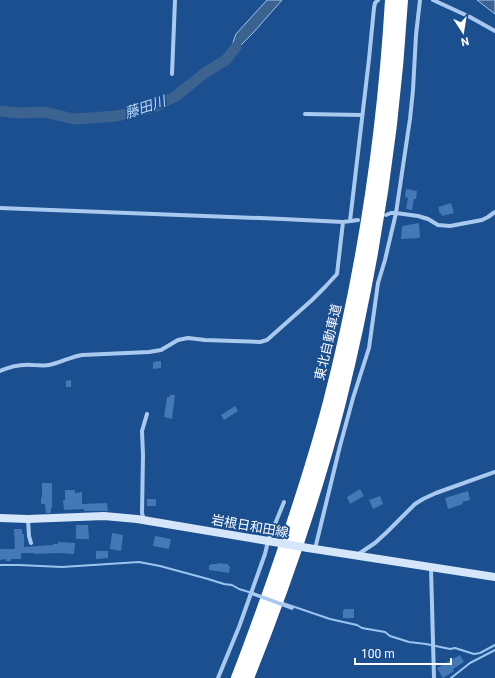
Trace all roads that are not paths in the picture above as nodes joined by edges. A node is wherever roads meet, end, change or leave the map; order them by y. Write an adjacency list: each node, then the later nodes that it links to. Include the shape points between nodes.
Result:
1 (175, 0): 8 (street)
2 (378, 0): 10 (street, via 374,8)
3 (391, 0): 34 (highway, 東北自動車道, via 380,129 354,292 340,356 296,515)
4 (402, 0): 35 (highway, 東北自動車道, via 382,196 352,350 338,411 307,517)
5 (420, 0): 13 (street, via 410,119)
6 (433, 0): 7 (street)
7 (495, 31)
8 (172, 74)
9 (305, 114): 10 (street)
10 (362, 115): 16 (street)
11 (0, 208): 17 (street)
12 (495, 212): 13 (street, via 482,220 450,226 438,225 418,216)
13 (396, 213): 14 (street); 27 (street, via 378,283 369,348)
14 (386, 215)
15 (358, 220): 16 (street)
16 (350, 221): 17 (street)
17 (343, 222): 18 (street, via 337,274 267,340 260,342 188,338 150,352 82,355 48,365 25,364)
18 (0, 371)
19 (147, 414): 24 (street, via 142,431)
20 (495, 472): 28 (street, via 423,499 375,543)
21 (284, 502): 25 (street)
22 (0, 518): 23 (main road, 岩根日和田線)
23 (28, 519): 24 (main road, 岩根日和田線, via 104,516); 26 (street)
24 (144, 520): 25 (main road, 岩根日和田線)
25 (271, 541): 27 (main road, 岩根日和田線, bridge); 33 (street)
26 (30, 543)
27 (311, 549): 28 (main road, 岩根日和田線)
28 (356, 555): 29 (main road, 岩根日和田線)
29 (431, 568): 30 (main road, 岩根日和田線); 36 (street)
30 (495, 577)
31 (251, 594): 32 (street, bridge)
32 (292, 608)
33 (218, 678)
34 (237, 678)
35 (248, 678)
36 (434, 678)

